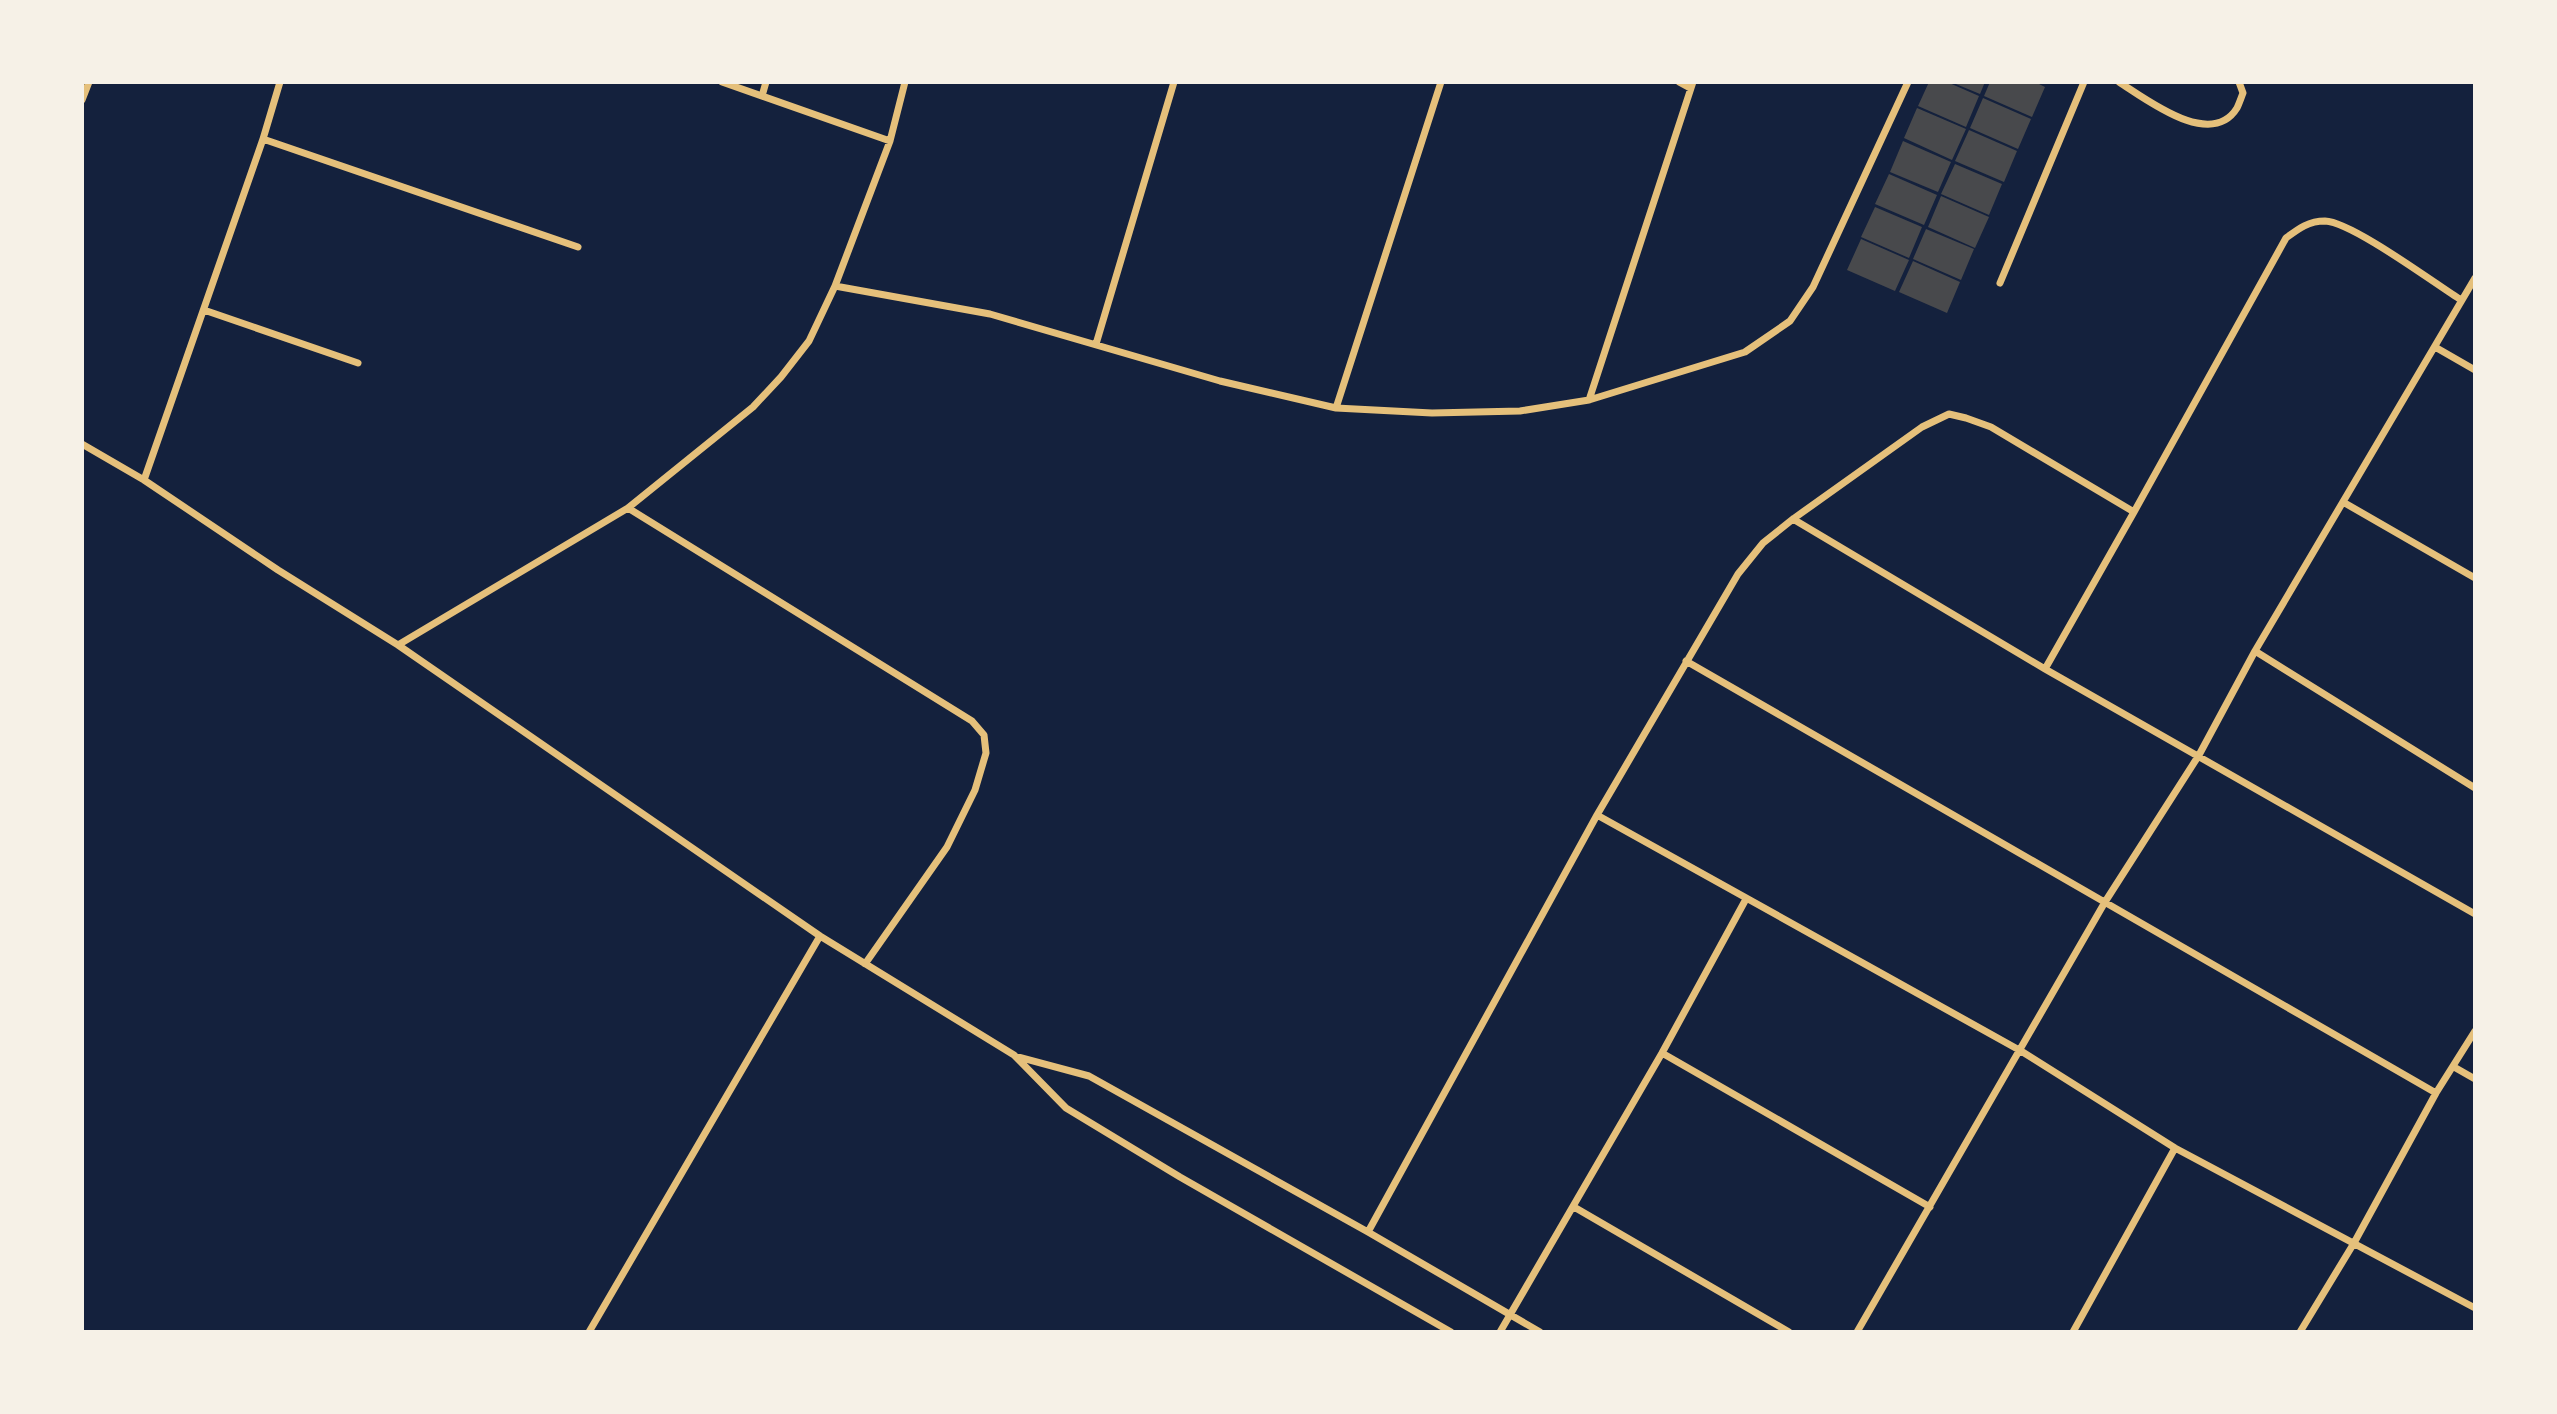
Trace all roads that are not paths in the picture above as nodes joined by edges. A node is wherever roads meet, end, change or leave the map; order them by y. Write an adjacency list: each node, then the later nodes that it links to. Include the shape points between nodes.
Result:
1 (89, 82): 15 (street)
2 (280, 82): 16 (street)
3 (722, 82): 14 (street)
4 (766, 82): 14 (street)
5 (905, 82): 17 (street)
6 (1174, 82): 24 (street)
7 (1441, 82): 29 (street)
8 (1679, 82): 13 (street)
9 (1908, 82): 28 (street, via 1813,287 1790,321 1745,352)
10 (2084, 82): 20 (street)
11 (2119, 82): 12 (street, via 2176,118 2215,123 2236,109 2243,93)
12 (2239, 82)
13 (1691, 85): 28 (street)
14 (762, 96): 17 (street)
15 (83, 97)
16 (263, 139): 18 (street); 23 (street)
17 (890, 141): 21 (street)
18 (578, 247)
19 (2475, 278): 22 (street)
20 (2000, 283)
21 (835, 286): 24 (street, via 990,314); 33 (street, via 808,341 781,377 753,407)
22 (2461, 300): 25 (street); 34 (street, via 2362,235 2326,221 2304,224 2286,238)
23 (204, 310): 26 (street); 31 (street)
24 (1096, 344): 29 (street, via 1220,381)
25 (2435, 347): 27 (street); 32 (street)
26 (358, 363)
27 (2475, 370)
28 (1589, 400): 29 (street, via 1520,411)
29 (1336, 408)
30 (82, 444): 31 (street)
31 (144, 480): 37 (street)
32 (2343, 502): 36 (street); 38 (street)
33 (628, 508): 37 (street); 48 (street, via 972,721 984,735 986,753 975,790 947,847)
34 (2134, 512): 35 (street, via 1991,427 1950,414 1922,427); 40 (street)
35 (1793, 519): 39 (street, via 1763,543 1738,574); 40 (street)
36 (2475, 578)
37 (398, 645): 47 (street)
38 (2255, 651): 41 (street); 42 (street)
39 (1686, 661): 43 (street); 45 (street)
40 (2045, 669): 41 (street)
41 (2199, 755): 45 (street); 46 (street)
42 (2475, 788)
43 (1597, 815): 44 (street); 59 (street)
44 (1746, 899): 50 (street); 51 (street)
45 (2105, 902): 50 (street); 55 (street)
46 (2475, 914)
47 (820, 936): 48 (street); 63 (street)
48 (865, 964): 52 (street)
49 (2475, 1031): 53 (street)
50 (2021, 1051): 56 (street); 58 (street)
51 (1662, 1053): 57 (street); 58 (street)
52 (1014, 1055): 59 (street, via 1089,1076); 64 (street, via 1066,1108)
53 (2454, 1067): 54 (street); 55 (street)
54 (2475, 1079)
55 (2436, 1093): 60 (street)
56 (2175, 1148): 60 (street); 69 (street)
57 (1574, 1207): 62 (street); 67 (street)
58 (1930, 1207): 68 (street)
59 (1368, 1232): 62 (street)
60 (2354, 1243): 61 (street); 70 (street)
61 (2475, 1308)
62 (1512, 1315): 65 (street); 66 (street)
63 (589, 1332)
64 (1451, 1332)
65 (1500, 1332)
66 (1540, 1332)
67 (1789, 1332)
68 (1857, 1332)
69 (2073, 1332)
70 (2300, 1332)

